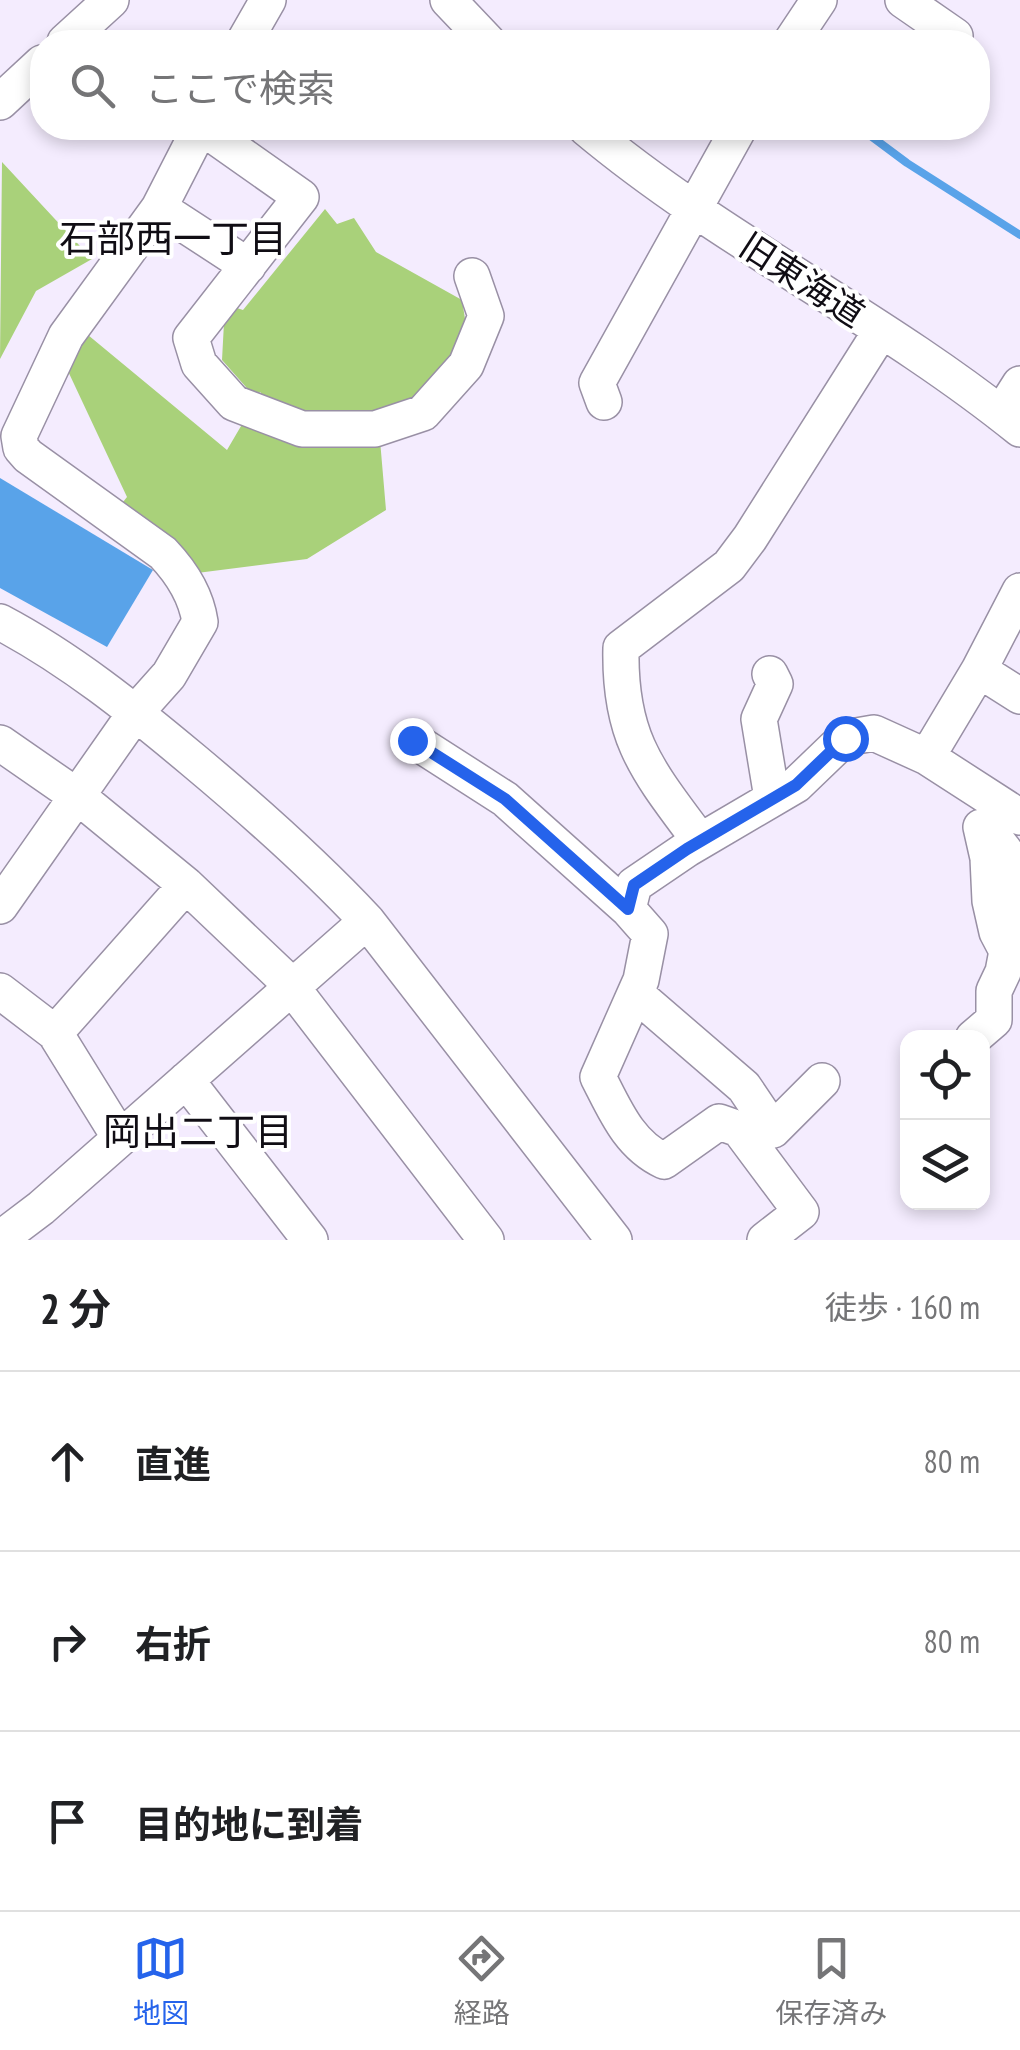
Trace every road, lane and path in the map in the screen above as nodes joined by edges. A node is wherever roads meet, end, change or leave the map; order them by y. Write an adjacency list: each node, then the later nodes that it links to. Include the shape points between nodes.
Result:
1 (111, 0): 6 (street)
2 (268, 0): 7 (street)
3 (448, 0): 8 (street)
4 (819, 0): 9 (street)
5 (903, 0): 10 (street)
6 (78, 30)
7 (251, 30)
8 (477, 30)
9 (799, 30)
10 (946, 30)
11 (30, 74): 12 (street)
12 (0, 102)
13 (196, 140): 17 (street)
14 (219, 140): 19 (street, via 300,198)
15 (602, 140): 18 (street, 旧東海道)
16 (732, 140): 18 (street)
17 (160, 208): 19 (street); 29 (street, via 66,336 19,436 28,456 163,553 197,603 200,622 186,650)
18 (693, 209): 21 (street, 旧東海道); 22 (street, via 596,383)
19 (248, 266): 20 (street, via 192,338 200,364 234,403 302,429 375,429 424,412 466,366 486,316)
20 (472, 276)
21 (881, 331): 23 (street, 旧東海道); 37 (street, via 729,566 621,648 620,692 634,743)
22 (604, 402)
23 (1014, 409)
24 (1020, 591): 26 (street)
25 (0, 622): 29 (street)
26 (979, 670): 28 (street); 32 (street)
27 (770, 674): 34 (street, via 775,684 759,719)
28 (1020, 696)
29 (136, 712): 33 (street); 41 (street, via 271,825)
30 (412, 740): 40 (street, via 505,799)
31 (0, 744): 33 (street)
32 (927, 757): 34 (street, via 874,733 845,738 796,785); 35 (street); 36 (street, via 934,777)
33 (77, 796): 38 (street); 39 (street)
34 (772, 798): 37 (street)
35 (1020, 817)
36 (981, 827): 42 (street, via 1002,842 1016,867); 46 (street, via 990,900 1007,952 994,991 994,1020)
37 (700, 842): 40 (street, via 634,885)
38 (186, 884): 43 (street); 47 (street)
39 (4, 892)
40 (628, 909): 45 (street, via 650,934)
41 (367, 921): 43 (street); 54 (street)
42 (1015, 929)
43 (292, 987): 48 (street); 53 (street)
44 (0, 991): 47 (street)
45 (636, 994): 49 (street, via 744,1087 773,1130); 55 (street, via 598,1077 621,1123 648,1154 664,1161 719,1122 738,1129 801,1212)
46 (982, 1030)
47 (54, 1033): 50 (street)
48 (186, 1080): 50 (street); 51 (street)
49 (822, 1080)
50 (120, 1138): 52 (street)
51 (292, 1234)
52 (0, 1239)
53 (486, 1240)
54 (614, 1240)
55 (765, 1240)

